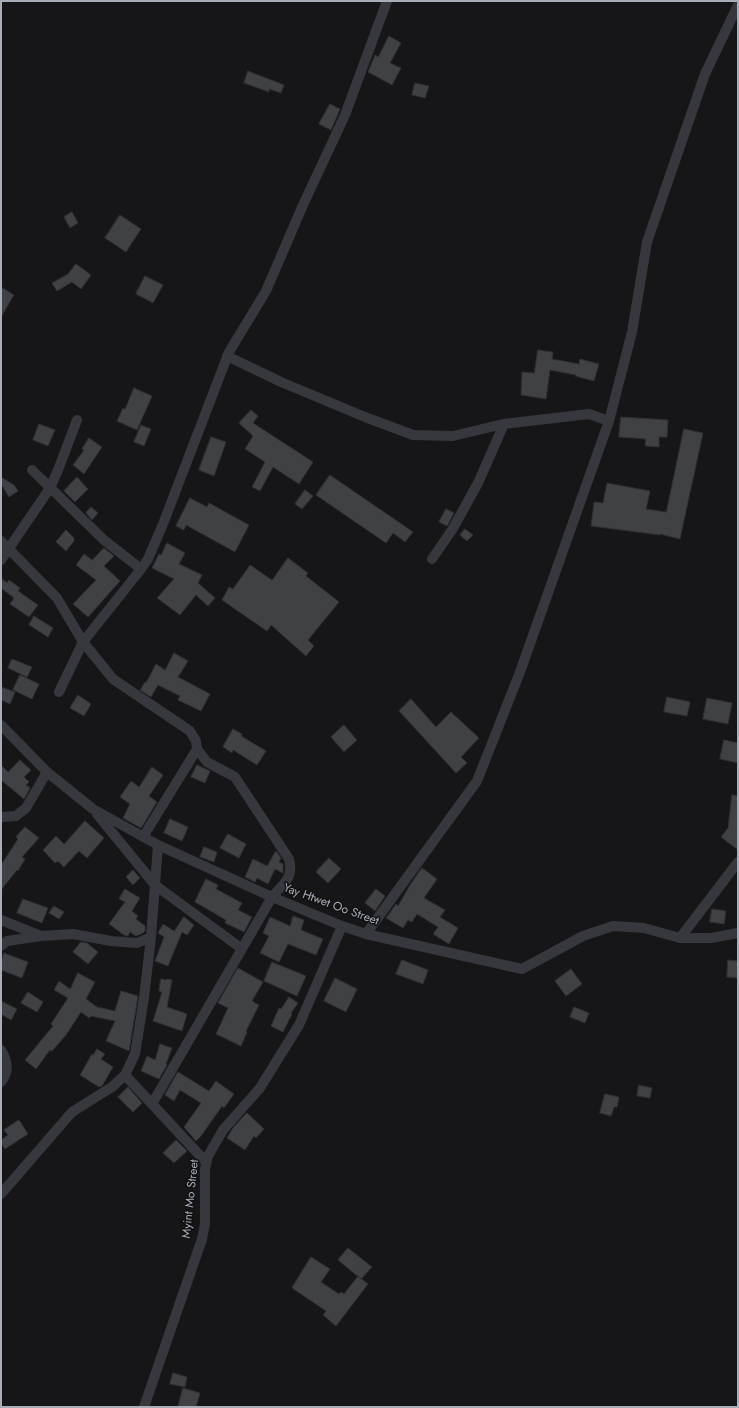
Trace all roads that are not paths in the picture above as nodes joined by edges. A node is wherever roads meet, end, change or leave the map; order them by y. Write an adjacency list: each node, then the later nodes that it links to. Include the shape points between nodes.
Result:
1 (388, 1): 3 (street, via 345,115 266,291)
2 (738, 5): 5 (street, via 704,74 647,242 632,332)
3 (227, 356): 6 (street, via 281,382 413,435 453,436); 12 (street, via 163,524)
4 (77, 420): 8 (street)
5 (610, 421): 6 (street, via 589,414); 28 (street, via 520,672 476,781)
6 (504, 424): 10 (street, via 478,483 452,530)
7 (32, 470): 8 (street)
8 (50, 488): 9 (street); 12 (street, via 104,540)
9 (5, 545): 11 (street); 13 (street, via 56,598)
10 (432, 559)
11 (1, 560)
12 (141, 569): 13 (street)
13 (83, 642): 14 (street); 16 (street, via 113,679 190,731)
14 (59, 692)
15 (1, 725): 17 (street, Yay Htwet Oo Street)
16 (197, 749): 20 (street); 24 (street, via 206,762 235,777 289,859 290,877)
17 (47, 772): 18 (street, Yay Htwet Oo Street); 19 (street, via 26,808 16,816)
18 (93, 809): 20 (street, Yay Htwet Oo Street); 23 (street)
19 (1, 817)
20 (143, 837): 21 (street, Yay Htwet Oo Street)
21 (158, 845): 23 (street); 24 (street, Yay Htwet Oo Street)
22 (738, 862): 31 (street)
23 (155, 886): 30 (street); 33 (street)
24 (272, 898): 26 (street, Yay Htwet Oo Street); 33 (street)
25 (1, 920): 29 (street)
26 (342, 926): 28 (street, Yay Htwet Oo Street); 38 (street, Myint Mo Street, via 299,1025 260,1088 223,1130)
27 (738, 932): 31 (street, Yay Htwet Oo Street, via 711,938)
28 (366, 934): 31 (street, Yay Htwet Oo Street, via 522,969 583,936 613,926 644,928)
29 (41, 936): 30 (street, via 73,934 137,943); 32 (street, via 7,942)
30 (151, 938): 35 (street, via 135,1054)
31 (680, 938)
32 (1, 946)
33 (242, 949): 37 (street)
34 (1, 1050): 36 (street, via 7,1064 6,1076)
35 (125, 1075): 37 (street); 39 (street, via 112,1088 72,1112)
36 (1, 1082)
37 (152, 1104): 38 (street)
38 (206, 1162): 40 (street, Myint Mo Street, via 205,1224 202,1239)
39 (1, 1194)
40 (144, 1407)

